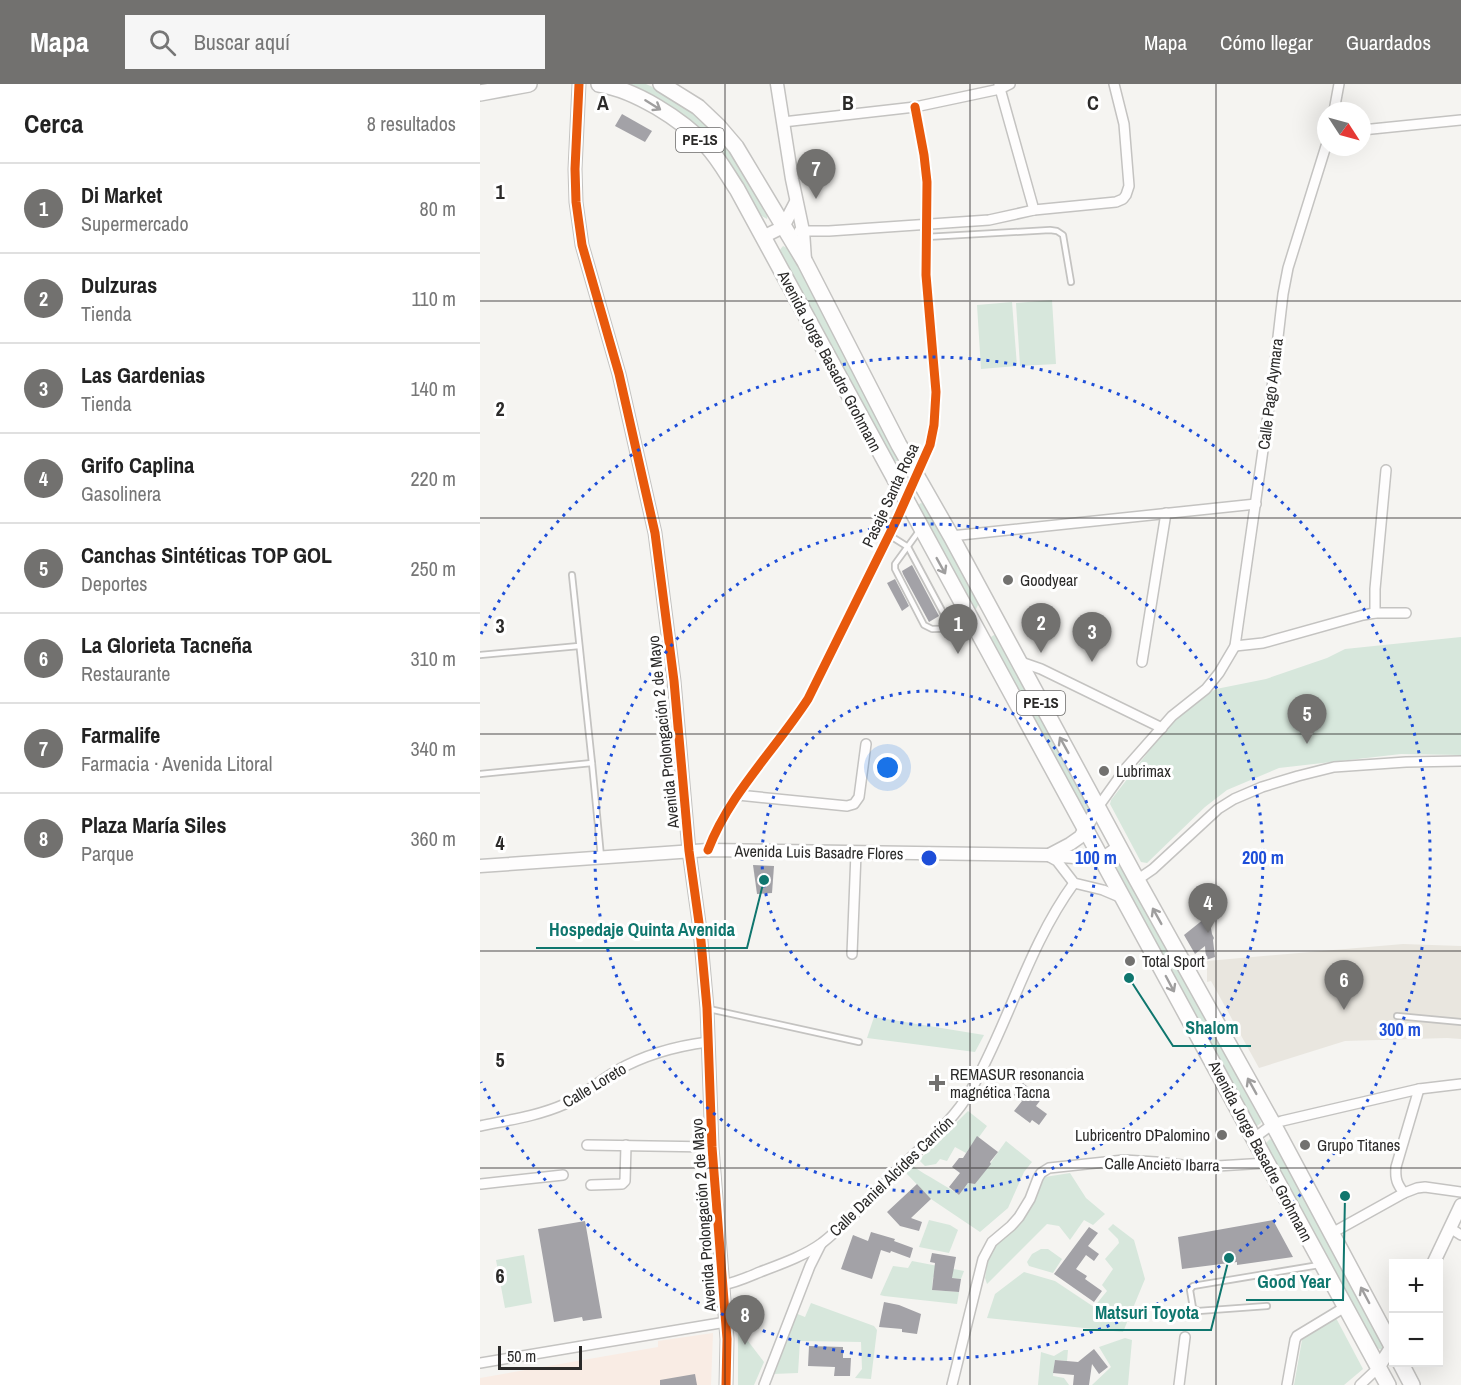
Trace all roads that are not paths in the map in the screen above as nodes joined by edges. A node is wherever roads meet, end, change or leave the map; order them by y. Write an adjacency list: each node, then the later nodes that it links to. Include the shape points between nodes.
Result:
1 (529, 84): 10 (highway)
2 (579, 84): 56 (street, Avenida Prolongación 2 de Mayo, via 575,169 582,245 624,393 655,533 674,681)
3 (598, 84): 22 (highway, Avenida Jorge Basadre Grohmann / PE-1S, one-way to 22, via 642,99 688,128 722,165)
4 (661, 84): 20 (highway, Avenida Jorge Basadre Grohmann / PE-1S, via 698,107 736,147)
5 (777, 84): 14 (street)
6 (1010, 84): 9 (street)
7 (1114, 84): 18 (street, via 1124,124 1129,186 1126,195 1116,202)
8 (1339, 84): 11 (street)
9 (999, 87): 12 (street); 18 (street)
10 (480, 93)
11 (1336, 102)
12 (915, 107): 14 (street); 19 (street, Pasaje Santa Rosa, via 927,182)
13 (1461, 120): 15 (street)
14 (783, 122): 17 (street)
15 (1371, 129)
16 (1323, 156): 29 (street, Calle Pago Aymara, via 1282,294)
17 (796, 202): 20 (street); 21 (street)
18 (1034, 210): 19 (street, via 989,220)
19 (926, 224): 21 (street); 23 (street, Pasaje Santa Rosa)
20 (783, 227): 21 (street); 22 (street); 24 (highway, Avenida Jorge Basadre Grohmann / PE-1S)
21 (803, 231): 24 (street)
22 (763, 237): 28 (highway, Avenida Jorge Basadre Grohmann / PE-1S)
23 (926, 237): 25 (lane, via 1057,231 1063,235); 27 (street, Pasaje Santa Rosa, via 936,392 930,445)
24 (805, 262): 27 (highway, Avenida Jorge Basadre Grohmann / PE-1S)
25 (1071, 282)
26 (1386, 470): 36 (street)
27 (917, 474): 28 (street, Pasaje Santa Rosa); 33 (highway, Avenida Jorge Basadre Grohmann / PE-1S)
28 (905, 500): 31 (highway, Avenida Jorge Basadre Grohmann / PE-1S); 32 (street, Pasaje Santa Rosa)
29 (1256, 504): 30 (street); 42 (street, Calle Pago Aymara)
30 (1166, 513): 33 (street); 45 (street)
31 (921, 529): 34 (lane); 39 (highway, Avenida Jorge Basadre Grohmann / PE-1S, one-way to 39)
32 (889, 535): 34 (lane); 51 (street, Pasaje Santa Rosa, via 808,699)
33 (951, 536): 38 (highway, Avenida Jorge Basadre Grohmann / PE-1S)
34 (908, 548): 40 (lane, via 946,618); 40 (lane, via 895,569 924,625 932,629)
35 (572, 575): 41 (lane)
36 (1375, 613): 37 (street); 42 (street, via 1263,643)
37 (1406, 613)
38 (995, 617): 39 (lane); 44 (highway, Avenida Jorge Basadre Grohmann / PE-1S)
39 (975, 627): 40 (lane); 53 (highway, Avenida Jorge Basadre Grohmann / PE-1S)
40 (956, 628)
41 (579, 646): 43 (lane); 49 (lane)
42 (1235, 646): 46 (street, via 1206,689)
43 (480, 655)
44 (1018, 661): 46 (street); 52 (highway, Avenida Jorge Basadre Grohmann / PE-1S, one-way to 44)
45 (1142, 662)
46 (1162, 728): 52 (street)
47 (866, 744): 51 (street, via 860,797 854,804)
48 (1461, 761): 62 (street, via 1334,767 1262,787 1218,808)
49 (592, 763): 50 (lane); 59 (lane)
50 (480, 774)
51 (738, 795): 55 (street, Pasaje Santa Rosa)
52 (1098, 807): 53 (street); 54 (highway, Avenida Jorge Basadre Grohmann / PE-1S)
53 (1086, 828): 58 (street, via 1070,844); 60 (highway, Avenida Jorge Basadre Grohmann / PE-1S)
54 (1119, 847): 60 (street); 62 (highway, Avenida Jorge Basadre Grohmann / PE-1S)
55 (708, 850): 56 (street, Avenida Luis Basadre Flores); 57 (street, Avenida Luis Basadre Flores)
56 (689, 851): 59 (street, Avenida Luis Basadre Flores); 66 (street, Avenida Prolongación 2 de Mayo)
57 (856, 853): 58 (street, Avenida Luis Basadre Flores); 65 (street)
58 (1047, 855): 60 (street, Avenida Luis Basadre Flores); 63 (street, via 1057,861)
59 (601, 857): 61 (street, Avenida Luis Basadre Flores)
60 (1102, 859): 64 (highway, Avenida Jorge Basadre Grohmann / PE-1S)
61 (480, 866)
62 (1137, 880): 73 (highway, Avenida Jorge Basadre Grohmann / PE-1S, one-way to 62)
63 (1074, 883): 64 (street); 90 (street, Calle Daniel Alcídes Carrión, via 1047,925 970,1093 931,1138)
64 (1124, 899): 75 (highway, Avenida Jorge Basadre Grohmann / PE-1S, one-way to 75)
65 (852, 954)
66 (707, 1008): 69 (street, Avenida Prolongación 2 de Mayo); 70 (lane)
67 (1397, 1016): 68 (lane)
68 (1461, 1022)
69 (708, 1042): 74 (street, Calle Loreto, via 639,1060 553,1109); 78 (street, Avenida Prolongación 2 de Mayo)
70 (859, 1042)
71 (1461, 1084): 72 (street)
72 (1419, 1089): 73 (street); 85 (street, via 1396,1167 1395,1178)
73 (1273, 1124): 75 (street); 88 (highway, Avenida Jorge Basadre Grohmann / PE-1S)
74 (480, 1126)
75 (1254, 1138): 79 (highway, Avenida Jorge Basadre Grohmann / PE-1S)
76 (587, 1145): 77 (street)
77 (626, 1146): 78 (street); 82 (street, via 625,1181)
78 (712, 1148): 93 (street, Avenida Prolongación 2 de Mayo)
79 (1267, 1163): 92 (highway, Avenida Jorge Basadre Grohmann / PE-1S); 105 (street, Calle Ancieto Ibarra, via 1191,1166 1124,1160 1049,1168 1041,1173 1025,1208 982,1259)
80 (480, 1173): 83 (street)
81 (563, 1175): 83 (street)
82 (591, 1185)
83 (480, 1187)
84 (1461, 1192): 85 (street, via 1425,1187)
85 (1404, 1193): 88 (street)
86 (1461, 1205): 87 (street)
87 (1450, 1228): 89 (street); 91 (street)
88 (1332, 1233): 98 (highway, Avenida Jorge Basadre Grohmann / PE-1S, one-way to 88)
89 (1461, 1235)
90 (821, 1244): 93 (street, Calle Daniel Alcídes Carrión); 104 (street, Calle Daniel Alcídes Carrión)
91 (1434, 1259)
92 (1322, 1264): 94 (lane, via 1192,1286 1190,1290 1193,1308 1198,1311); 95 (highway, Avenida Jorge Basadre Grohmann / PE-1S)
93 (722, 1285): 96 (street, Avenida Prolongación 2 de Mayo)
94 (1267, 1306)
95 (1345, 1307): 102 (highway, Avenida Jorge Basadre Grohmann / PE-1S); 107 (street, via 1297,1336)
96 (726, 1322): 100 (street); 103 (street, Avenida Prolongación 2 de Mayo)
97 (1185, 1337): 106 (street)
98 (1389, 1340)
99 (1389, 1353): 102 (street)
100 (480, 1363)
101 (1403, 1367): 110 (highway)
102 (1378, 1368): 108 (street); 109 (highway, Avenida Jorge Basadre Grohmann / PE-1S)
103 (726, 1385)
104 (764, 1385)
105 (952, 1385)
106 (1179, 1385)
107 (1287, 1385)
108 (1360, 1385)
109 (1388, 1385)
110 (1412, 1385)

